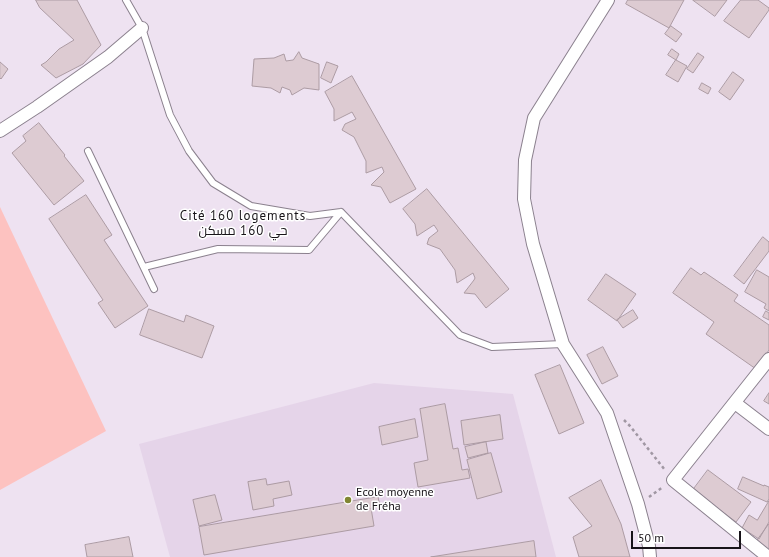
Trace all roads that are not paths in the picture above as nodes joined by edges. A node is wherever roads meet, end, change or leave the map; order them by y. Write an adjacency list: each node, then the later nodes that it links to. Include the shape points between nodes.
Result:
1 (126, 0): 3 (lane)
2 (608, 0): 9 (street, via 534,118 525,160 524,199 533,244)
3 (142, 28): 4 (street, via 108,57); 6 (lane, via 170,115 189,151 213,182 251,206 310,216)
4 (0, 131)
5 (88, 151): 7 (lane)
6 (341, 212): 7 (lane, via 310,250 218,249); 9 (lane, via 460,335 492,347)
7 (144, 267): 8 (lane)
8 (154, 289)
9 (563, 344): 13 (street, via 607,413 638,504)
10 (769, 359): 11 (street)
11 (735, 403): 12 (street); 14 (street, via 673,480)
12 (769, 429)
13 (651, 553)
14 (768, 557)

